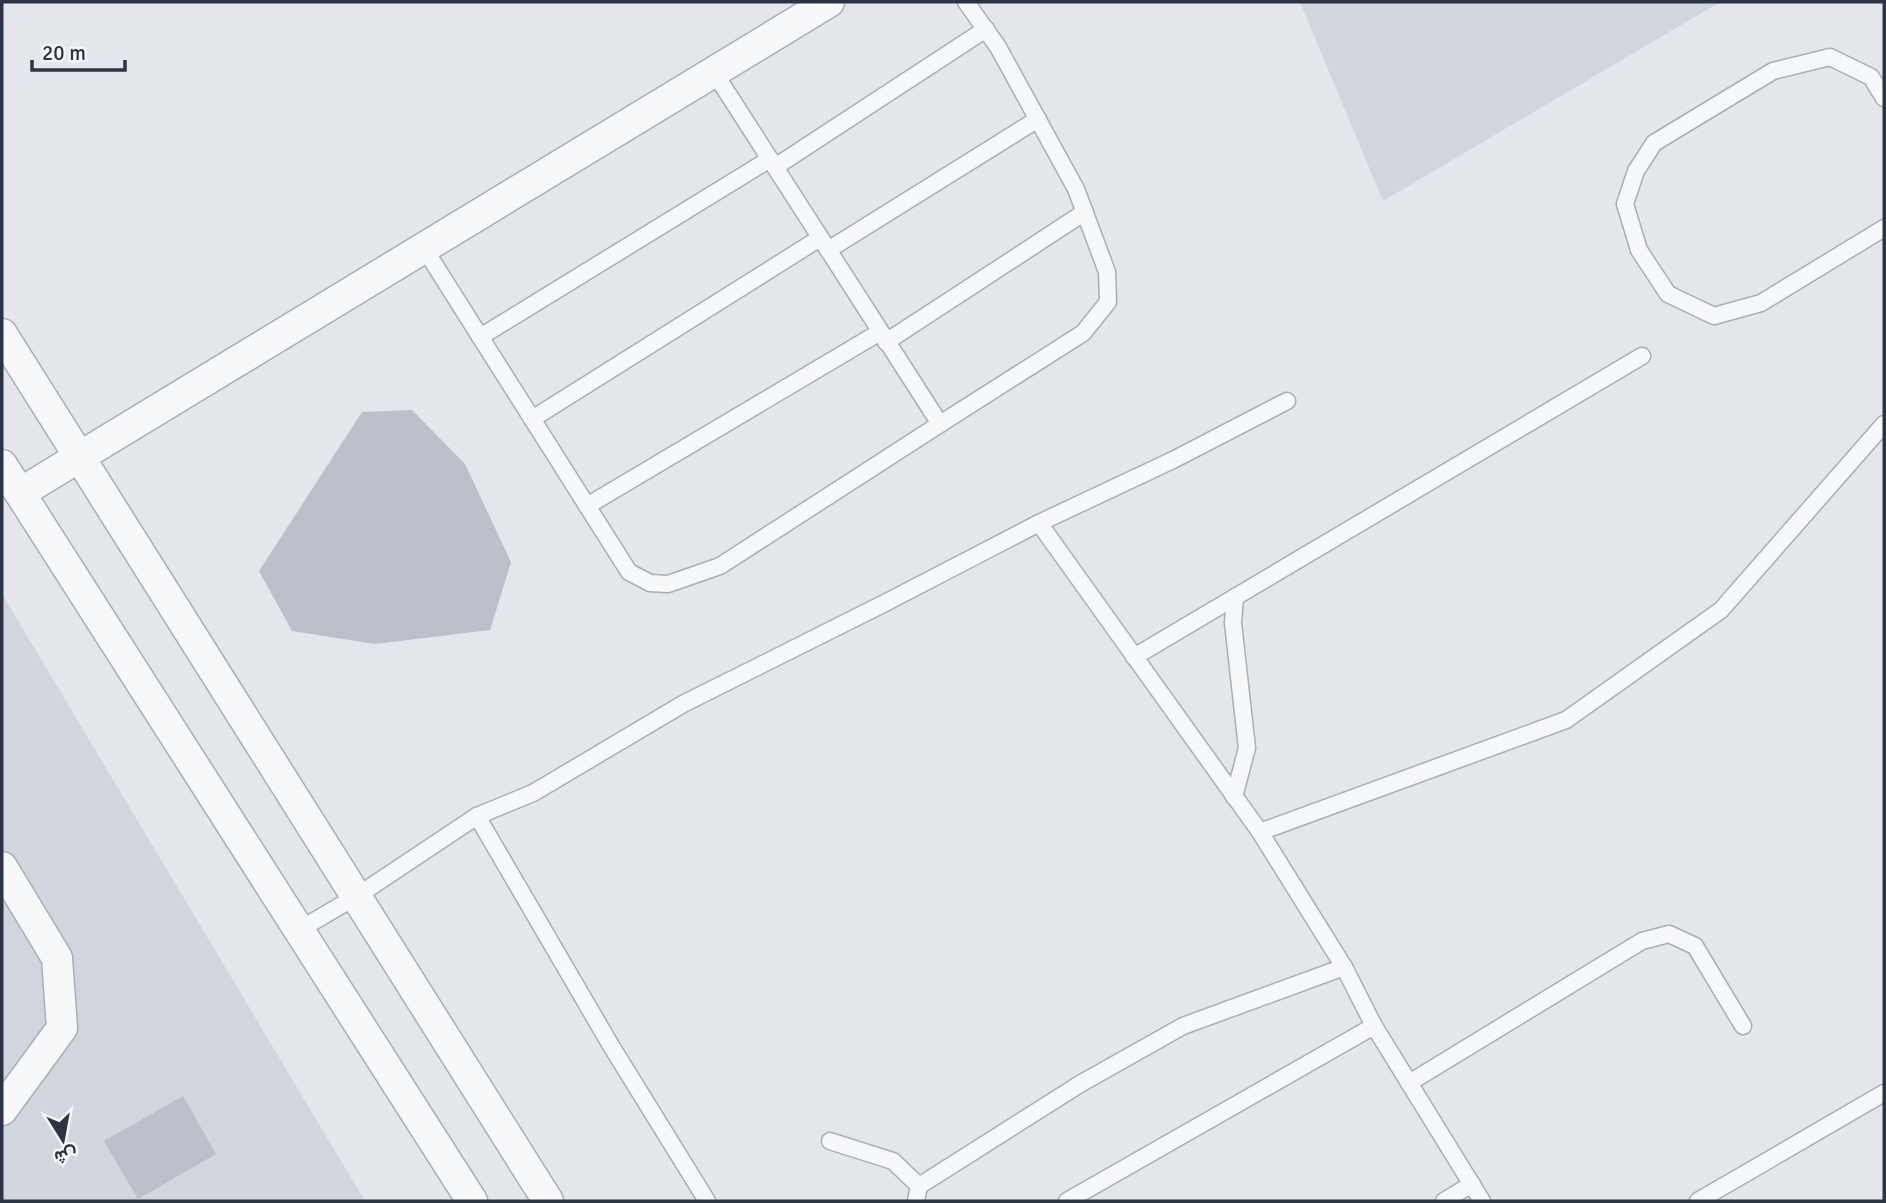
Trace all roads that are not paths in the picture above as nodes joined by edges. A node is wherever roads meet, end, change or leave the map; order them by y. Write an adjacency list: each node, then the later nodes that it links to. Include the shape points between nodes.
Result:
1 (829, 2): 4 (street)
2 (966, 2): 3 (lane)
3 (986, 29): 6 (lane); 7 (lane)
4 (714, 72): 7 (lane); 11 (street)
5 (1884, 98): 9 (lane, via 1871,77 1829,57 1773,71 1654,143 1636,171 1625,204 1639,250 1668,294 1714,316 1761,303)
6 (1038, 119): 8 (lane); 10 (lane)
7 (772, 163): 10 (lane); 13 (lane)
8 (1085, 212): 14 (lane); 18 (lane, via 1107,272 1108,302 1083,333)
9 (1884, 228)
10 (824, 244): 14 (lane); 17 (lane)
11 (424, 248): 13 (lane); 20 (street)
12 (2, 334): 20 (street)
13 (480, 337): 17 (lane)
14 (883, 337): 18 (lane); 23 (lane)
15 (1642, 356): 25 (lane)
16 (1287, 401): 24 (lane)
17 (532, 419): 23 (lane)
18 (940, 424): 23 (lane, via 720,566 668,584 650,583 629,572)
19 (1884, 424): 29 (lane, via 1721,610 1566,720)
20 (80, 457): 22 (street); 31 (street)
21 (2, 464): 22 (street)
22 (20, 493): 32 (street)
23 (587, 506)
24 (1039, 523): 26 (lane); 28 (lane, via 683,704 533,793)
25 (1235, 597): 26 (lane); 27 (lane, via 1233,623 1247,748)
26 (1134, 657): 27 (lane)
27 (1234, 797): 29 (lane)
28 (477, 816): 31 (lane); 44 (lane)
29 (1260, 832): 33 (lane)
30 (2, 867): 38 (street, via 57,958 62,1028)
31 (357, 896): 32 (lane); 43 (street)
32 (299, 930): 42 (street)
33 (1344, 967): 34 (lane); 41 (lane, via 1183,1026 1080,1084)
34 (1374, 1026): 36 (lane); 45 (lane)
35 (1743, 1026): 36 (lane, via 1695,946 1669,933 1642,941)
36 (1409, 1083): 40 (lane)
37 (1884, 1093): 48 (lane)
38 (2, 1110)
39 (830, 1141): 41 (lane, via 893,1161)
40 (1472, 1184): 46 (lane); 47 (lane)
41 (917, 1194)
42 (472, 1201)
43 (548, 1201)
44 (707, 1201)
45 (1067, 1201)
46 (1444, 1201)
47 (1482, 1201)
48 (1698, 1201)

